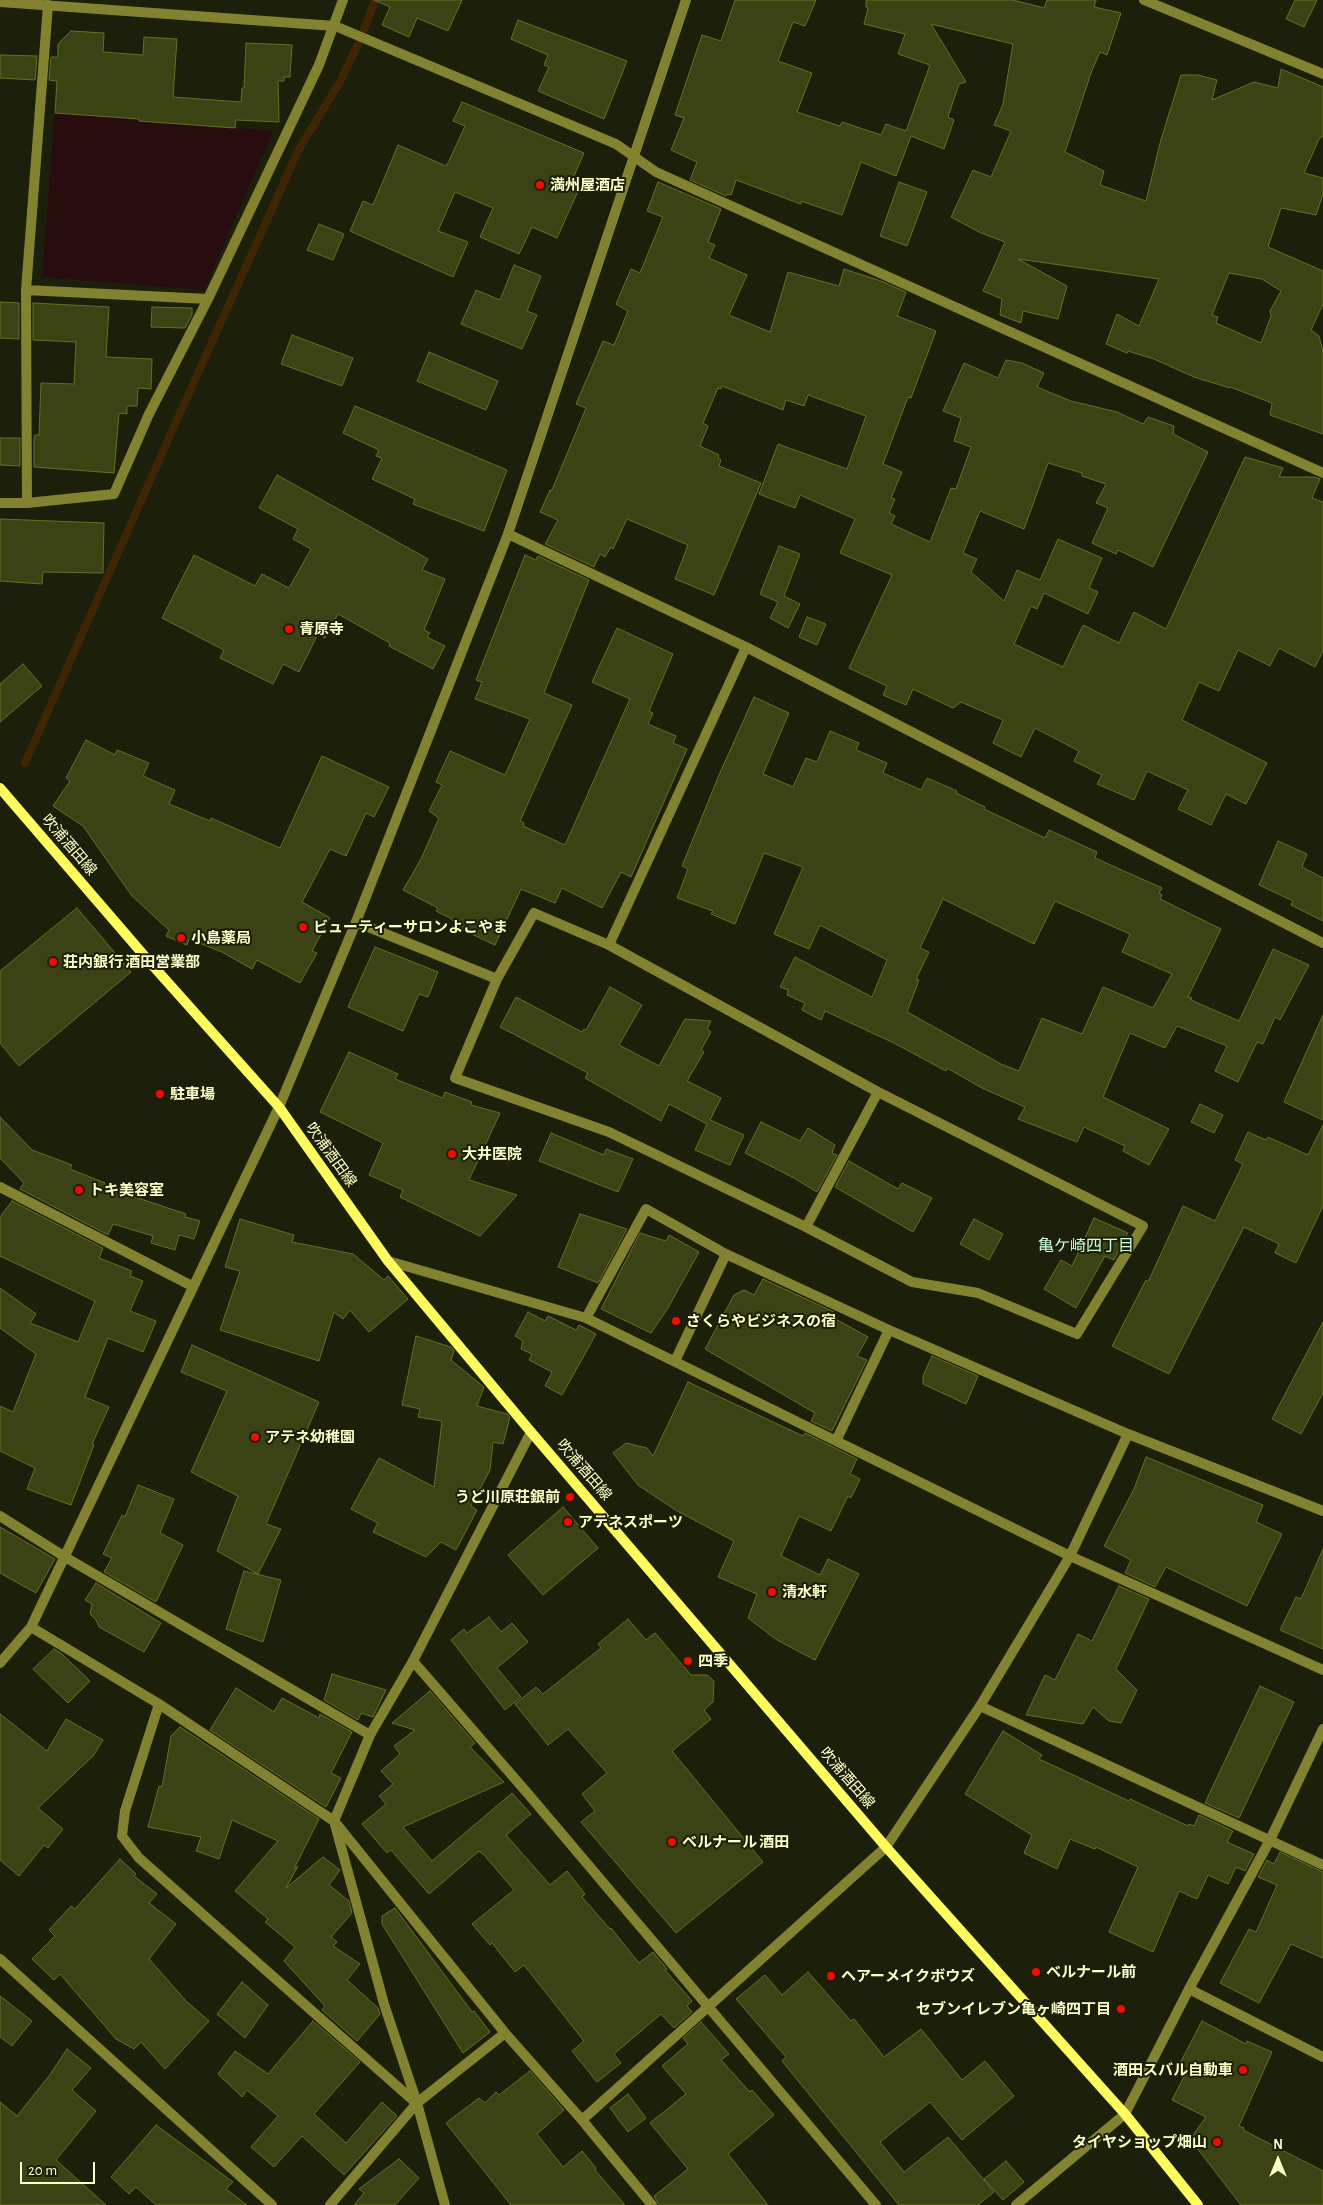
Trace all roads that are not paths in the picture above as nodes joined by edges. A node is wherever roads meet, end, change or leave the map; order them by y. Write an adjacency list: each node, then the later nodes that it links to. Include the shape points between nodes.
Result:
1 (343, 0): 6 (street)
2 (686, 0): 8 (street)
3 (1144, 0): 7 (street)
4 (0, 2): 5 (street)
5 (48, 5): 6 (street); 9 (street)
6 (334, 26): 8 (street, via 616,144); 10 (street, via 319,66)
7 (1323, 74)
8 (633, 157): 11 (street, via 665,176); 14 (street)
9 (26, 290): 10 (street); 13 (street)
10 (208, 300): 13 (street, via 149,414 114,494)
11 (1323, 473)
12 (0, 503): 13 (street)
13 (27, 504)
14 (508, 534): 15 (street); 17 (street)
15 (746, 647): 18 (street); 19 (street)
16 (0, 790): 22 (main road, 吹浦酒田線)
17 (356, 922): 20 (street); 22 (street)
18 (1323, 943)
19 (608, 945): 20 (street, via 534,913); 21 (street)
20 (497, 980): 24 (street, via 455,1078 609,1132)
21 (878, 1092): 24 (street); 24 (street, via 1143,1226 1077,1334 978,1293 912,1282)
22 (279, 1107): 26 (main road, 吹浦酒田線); 27 (street)
23 (0, 1187): 27 (street)
24 (806, 1227)
25 (726, 1254): 28 (street, via 646,1209); 29 (street); 30 (street)
26 (388, 1261): 28 (street); 31 (main road, 吹浦酒田線)
27 (192, 1286): 37 (street)
28 (586, 1318): 30 (street)
29 (889, 1330): 32 (street); 33 (street)
30 (675, 1362): 33 (street)
31 (532, 1432): 39 (street); 48 (main road, 吹浦酒田線)
32 (1128, 1434): 34 (street); 36 (street)
33 (836, 1441): 36 (street)
34 (1323, 1511)
35 (0, 1516): 37 (street)
36 (1070, 1556): 41 (street); 43 (street)
37 (65, 1557): 38 (street); 45 (street)
38 (30, 1627): 40 (street); 42 (street)
39 (413, 1661): 45 (street); 52 (street)
40 (0, 1663)
41 (1323, 1670)
42 (158, 1704): 46 (street); 55 (street, via 125,1811 122,1836 139,1858)
43 (980, 1706): 47 (street); 48 (street)
44 (1323, 1729): 47 (street)
45 (370, 1735): 46 (street)
46 (334, 1821): 53 (street); 55 (street, via 384,2004)
47 (1270, 1840): 49 (street); 51 (street)
48 (886, 1847): 52 (street); 56 (main road, 吹浦酒田線)
49 (1323, 1866)
50 (0, 1959): 58 (street)
51 (1189, 1989): 54 (street); 56 (street)
52 (708, 2007): 57 (street); 62 (street)
53 (505, 2033): 55 (street); 57 (street)
54 (1323, 2057)
55 (416, 2103): 59 (street); 60 (street)
56 (1125, 2114): 63 (street); 64 (main road, 吹浦酒田線)
57 (582, 2120): 61 (street)
58 (272, 2205)
59 (330, 2205)
60 (445, 2205)
61 (652, 2205)
62 (876, 2205)
63 (1016, 2205)
64 (1198, 2205)

